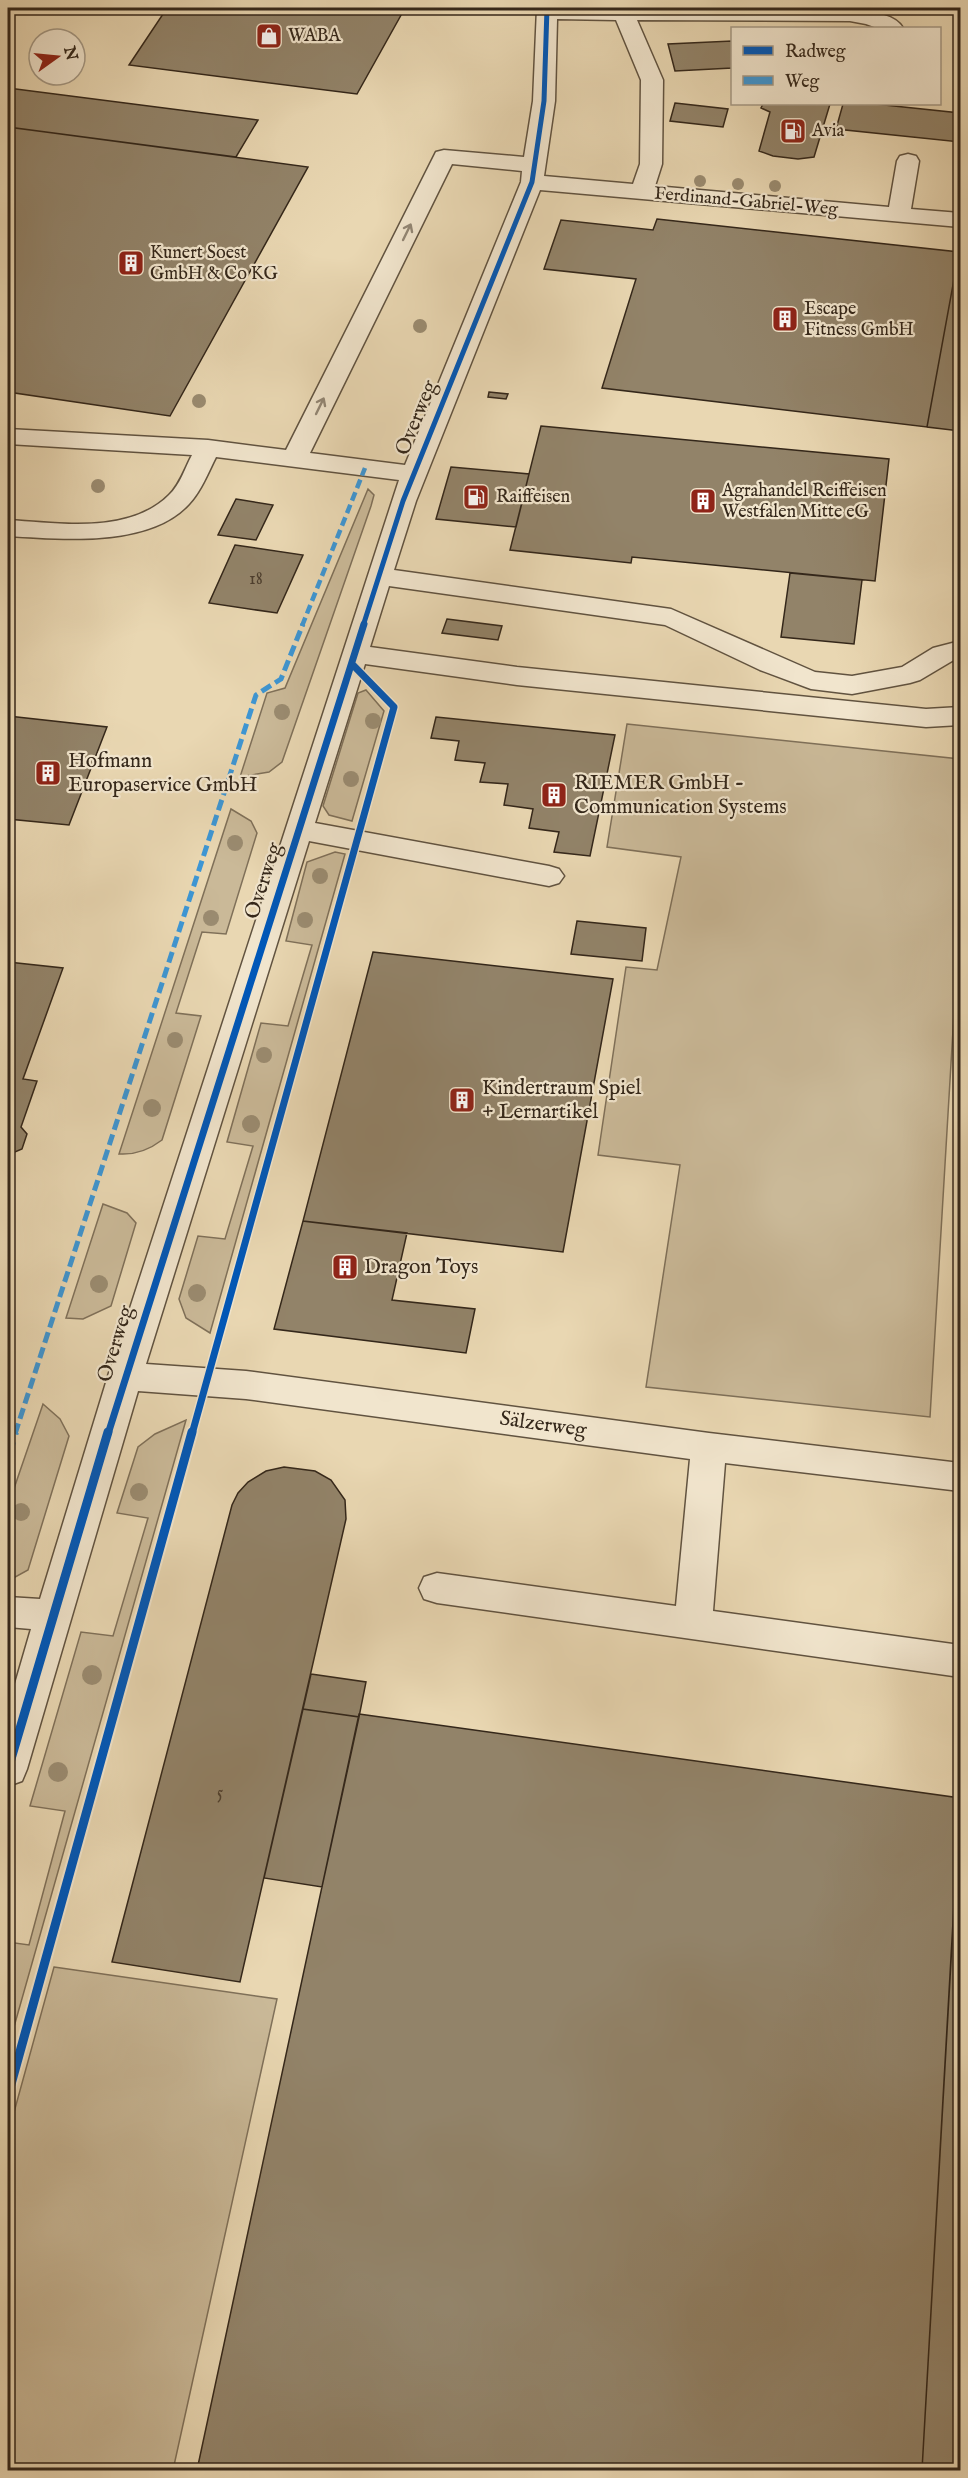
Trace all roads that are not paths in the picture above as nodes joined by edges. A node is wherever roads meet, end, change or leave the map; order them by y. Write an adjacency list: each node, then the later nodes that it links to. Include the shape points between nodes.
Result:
1 (548, 10): 2 (street); 5 (street, Overweg, via 544,100)
2 (623, 10): 3 (street, via 850,15 871,18); 6 (street, via 651,80 651,164)
3 (891, 27)
4 (908, 161): 7 (street)
5 (534, 174): 6 (street, Ferdinand-Gabriel-Weg); 11 (street, Ferdinand-Gabriel-Weg, one-way to 5, via 444,157); 12 (street, Overweg)
6 (642, 193): 7 (street, Ferdinand-Gabriel-Weg)
7 (899, 215): 8 (street, Ferdinand-Gabriel-Weg)
8 (960, 220)
9 (8, 436): 10 (street)
10 (208, 448): 11 (street); 13 (street, via 179,500 160,514 96,531)
11 (294, 459): 12 (street)
12 (414, 474): 14 (street, Overweg)
13 (8, 528)
14 (380, 576): 15 (street, via 671,617 811,680 852,685 910,674 943,654); 16 (street, Overweg)
15 (960, 650)
16 (355, 654): 17 (street, via 517,676 856,711 926,718); 18 (street, Overweg)
17 (960, 716)
18 (299, 830): 19 (street); 20 (street, Overweg)
19 (549, 876)
20 (125, 1376): 21 (street, Sälzerweg, via 246,1385); 25 (street, Overweg)
21 (709, 1447): 22 (street, Sälzerweg); 26 (street)
22 (960, 1477)
23 (437, 1588): 26 (street)
24 (8, 1612): 25 (street)
25 (53, 1615): 28 (street, Overweg)
26 (693, 1624): 27 (street)
27 (960, 1661)
28 (8, 1769)

